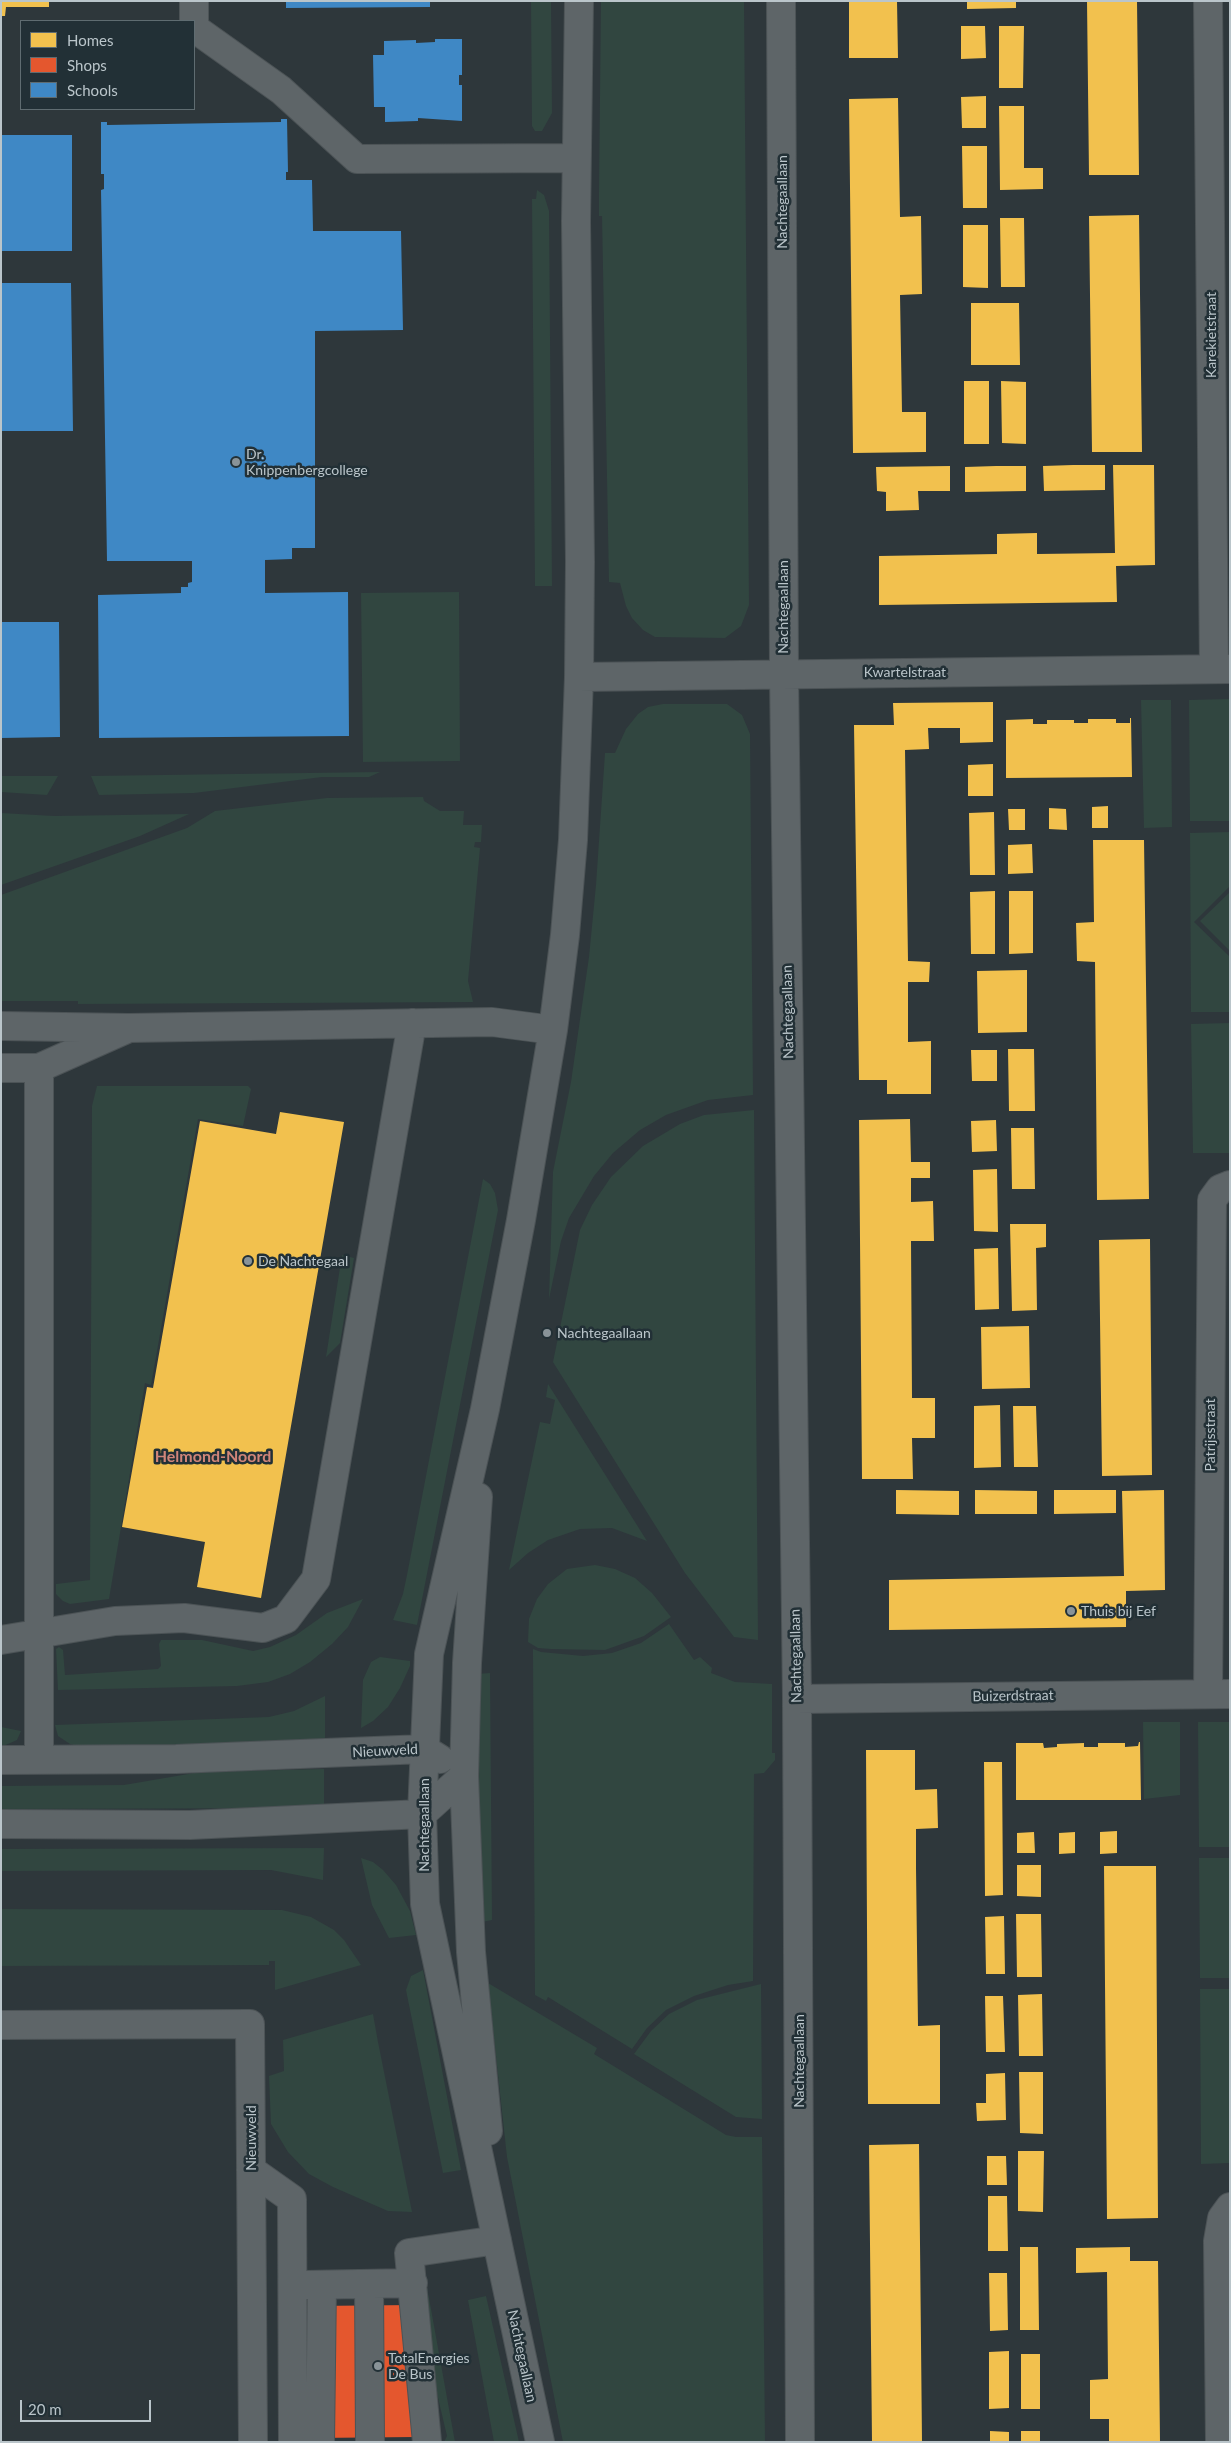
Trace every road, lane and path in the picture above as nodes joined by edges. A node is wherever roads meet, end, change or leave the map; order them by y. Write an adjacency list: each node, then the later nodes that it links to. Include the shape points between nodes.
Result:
1 (194, 1): 5 (street)
2 (579, 1): 7 (street, Nachtegaallaan)
3 (781, 1): 10 (street, Nachtegaallaan)
4 (1208, 1): 8 (street, Karekietstraat)
5 (194, 20)
6 (195, 29): 7 (street, via 281,90 357,159)
7 (576, 158): 11 (street, Nachtegaallaan)
8 (1220, 160): 9 (street, Karekietstraat)
9 (1222, 669): 10 (street, Kwartelstraat)
10 (784, 673): 11 (street, Kwartelstraat); 23 (street, Nachtegaallaan)
11 (579, 677): 15 (street, Nachtegaallaan, via 573,840)
12 (412, 1024): 14 (street); 15 (street, via 492,1022); 20 (street, via 316,1579 286,1619 263,1628 184,1618 115,1620)
13 (1, 1026): 14 (street)
14 (130, 1028): 17 (street)
15 (553, 1030): 19 (street, Nachtegaallaan)
16 (1, 1068): 17 (street)
17 (40, 1068): 20 (street)
18 (1230, 1186): 22 (street, Patrijsstraat, via 1220,1189 1212,1200)
19 (485, 1409): 24 (street, Nachtegaallaan, via 429,1654); 27 (street, Nachtegaallaan, via 467,1663)
20 (37, 1634): 21 (street); 25 (street)
21 (1, 1640)
22 (1219, 1694): 23 (street, Buizerdstraat)
23 (797, 1699): 44 (street, Nachtegaallaan)
24 (424, 1749): 25 (street, Nieuwveld, via 186,1758); 27 (street, Nieuwveld); 28 (street, Nachtegaallaan)
25 (39, 1759): 26 (street, Nieuwveld)
26 (1, 1760)
27 (464, 1776): 28 (street); 33 (street, Nachtegaallaan, via 472,1952)
28 (422, 1814): 29 (street, via 190,1825); 33 (street, Nachtegaallaan, via 425,1904)
29 (1, 1824)
30 (1, 2025): 31 (street, Nieuwveld, via 250,2024)
31 (251, 2170): 37 (street, via 292,2199); 38 (street, Nieuwveld)
32 (1230, 2207): 45 (street, via 1222,2218 1218,2241)
33 (497, 2240): 34 (street, via 409,2253); 43 (street, Nachtegaallaan)
34 (413, 2283): 35 (street); 42 (street)
35 (369, 2284): 36 (street); 41 (street)
36 (322, 2285): 37 (street); 40 (street)
37 (291, 2286): 39 (street)
38 (252, 2442)
39 (293, 2442)
40 (320, 2442)
41 (370, 2442)
42 (427, 2442)
43 (540, 2442)
44 (800, 2442)
45 (1220, 2442)

